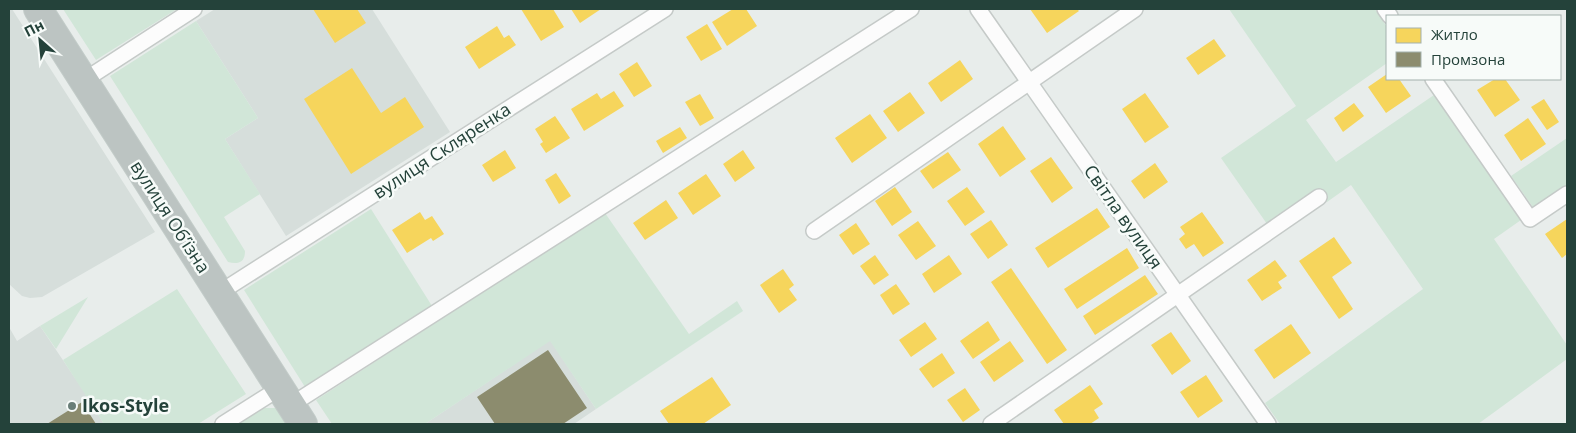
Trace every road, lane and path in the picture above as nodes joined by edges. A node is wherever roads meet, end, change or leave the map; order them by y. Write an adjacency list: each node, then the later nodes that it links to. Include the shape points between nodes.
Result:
1 (38, 9): 8 (highway, вулиця Об’їзна)
2 (194, 9): 8 (street)
3 (665, 9): 13 (street, вулиця Скляренка)
4 (911, 9): 15 (street)
5 (978, 9): 9 (street, Світла вулиця)
6 (1135, 9): 9 (street)
7 (1434, 80): 10 (street, via 1530,219)
8 (83, 81): 13 (highway, вулиця Об’їзна)
9 (1030, 82): 12 (street); 14 (street, Світла вулиця)
10 (1567, 194)
11 (1319, 198): 14 (street)
12 (814, 231)
13 (219, 293): 15 (highway, вулиця Об’їзна)
14 (1178, 295): 17 (street); 18 (street, Світла вулиця)
15 (292, 406): 16 (street)
16 (223, 424)
17 (991, 424)
18 (1268, 424)

